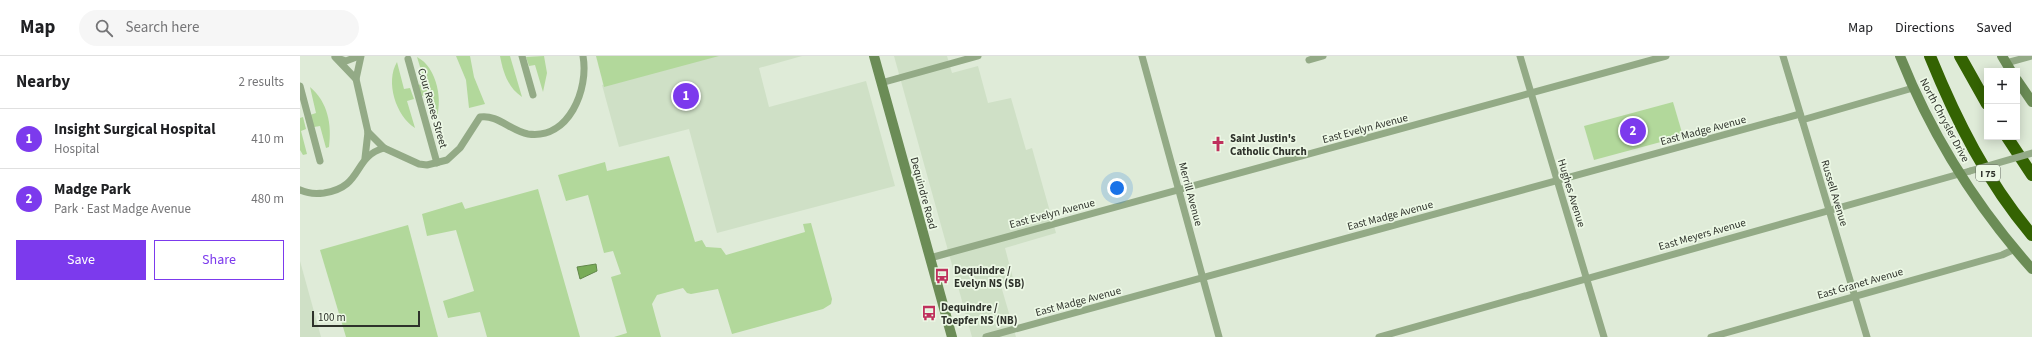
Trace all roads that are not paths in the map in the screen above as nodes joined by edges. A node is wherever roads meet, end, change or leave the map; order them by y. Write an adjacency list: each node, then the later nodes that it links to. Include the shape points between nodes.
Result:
1 (360, 56): 15 (street, via 346,61); 19 (street)
2 (522, 56): 25 (street)
3 (583, 56): 35 (street, via 584,71 579,100 572,114 562,124 542,133 529,134 515,131 493,118 480,117 454,155)
4 (874, 56): 20 (main road, Dequindre Road)
5 (978, 56): 20 (street)
6 (1142, 56): 40 (street, Merrill Avenue)
7 (1323, 56): 17 (street)
8 (1520, 56): 24 (street, Hughes Avenue)
9 (1666, 56): 24 (street, East Evelyn Avenue)
10 (1783, 56): 28 (street, Russell Avenue)
11 (1900, 56): 23 (main road, North Chrysler Drive)
12 (1930, 56): 42 (highway, I 75, via 1951,108 1970,144)
13 (1961, 56): 26 (highway)
14 (2032, 56): 18 (street)
15 (334, 57): 19 (street)
16 (408, 59): 35 (street, Cour Renee Street)
17 (1309, 60)
18 (2006, 63)
19 (356, 79): 29 (street)
20 (881, 83): 44 (main road, Dequindre Road)
21 (2020, 84): 27 (main road)
22 (300, 86): 34 (street)
23 (1914, 88): 28 (street, East Madge Avenue); 36 (main road, North Chrysler Drive)
24 (1531, 93): 38 (street, Hughes Avenue); 40 (street, East Evelyn Avenue)
25 (533, 95)
26 (1984, 98)
27 (2032, 102)
28 (1801, 117): 38 (street, East Madge Avenue); 41 (street, Russell Avenue)
29 (368, 132): 31 (street); 33 (street)
30 (2009, 140): 37 (highway)
31 (384, 148): 33 (street); 35 (street, via 419,164)
32 (2032, 153): 36 (street, East Meyers Avenue, bridge)
33 (365, 158): 39 (street, via 349,184 339,190 315,194)
34 (320, 161)
35 (437, 163)
36 (1959, 174): 41 (street, East Meyers Avenue); 43 (main road, North Chrysler Drive)
37 (2032, 175)
38 (1557, 181): 46 (street, East Madge Avenue); 47 (street, Hughes Avenue)
39 (300, 190)
40 (1179, 190): 44 (street, East Evelyn Avenue); 46 (street, Merrill Avenue)
41 (1828, 210): 47 (street, East Meyers Avenue); 48 (street, Russell Avenue)
42 (2032, 235)
43 (2015, 249): 45 (main road, North Chrysler Drive); 48 (street, East Granet Avenue)
44 (930, 258): 49 (main road, Dequindre Road)
45 (2032, 269)
46 (1203, 278): 50 (street, East Madge Avenue); 51 (street, Merrill Avenue)
47 (1586, 279): 52 (street, East Meyers Avenue); 53 (street, Hughes Avenue)
48 (1855, 296): 54 (street, East Granet Avenue); 55 (street, Russell Avenue)
49 (952, 337)
50 (986, 337)
51 (1220, 337)
52 (1379, 337)
53 (1604, 337)
54 (1711, 337)
55 (1867, 337)

